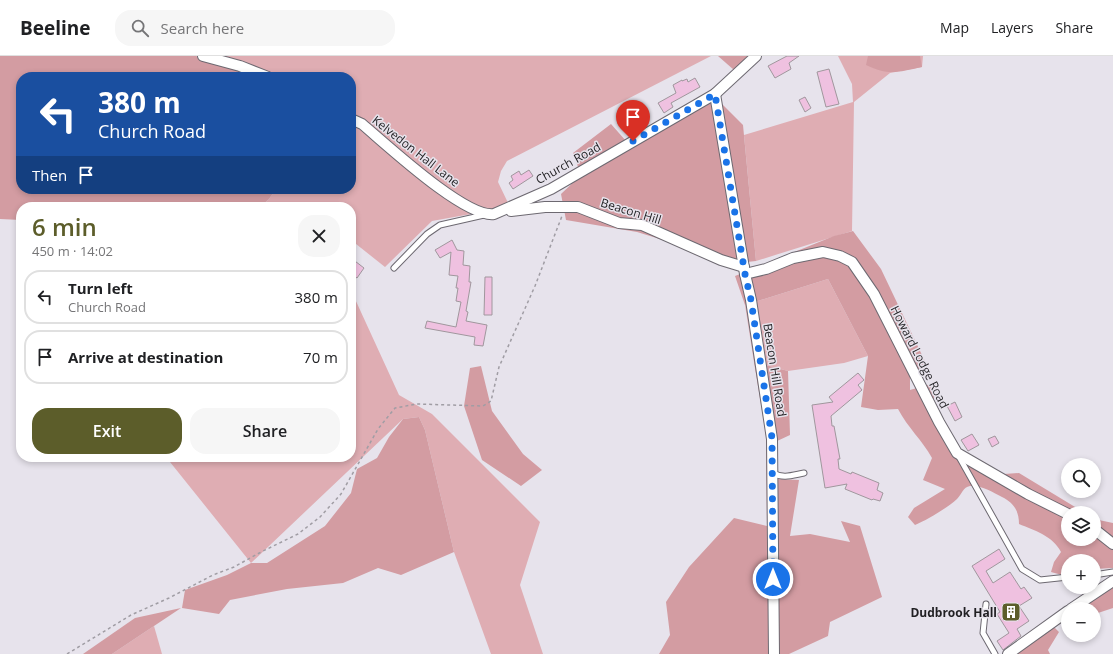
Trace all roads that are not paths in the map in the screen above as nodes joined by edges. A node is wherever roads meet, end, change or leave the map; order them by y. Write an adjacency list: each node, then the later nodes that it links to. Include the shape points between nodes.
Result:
1 (203, 56): 3 (street)
2 (756, 56): 4 (street, Church Road)
3 (255, 72)
4 (715, 94): 6 (street, Church Road, via 551,189); 9 (street, Beacon Hill Road)
5 (356, 121): 7 (street, Kelvedon Hall Lane, via 439,188)
6 (506, 210): 7 (street, Church Road); 9 (street, Beacon Hill, via 578,207 619,223 642,225)
7 (486, 214): 8 (lane, via 440,225 427,234)
8 (394, 268)
9 (744, 271): 10 (street, Howard Lodge Road, via 766,269 793,258 823,252 852,262 874,294); 12 (street, Beacon Hill Road, via 751,300 772,438)
10 (957, 453): 13 (street, Howard Lodge Road); 18 (lane, via 1022,569 1040,580)
11 (804, 473): 12 (lane, via 784,477)
12 (772, 474): 23 (street, Beacon Hill Road)
13 (1061, 510)
14 (1101, 535): 15 (street)
15 (1113, 544)
16 (1113, 572): 17 (lane)
17 (1101, 573)
18 (1061, 578)
19 (1113, 581): 20 (street)
20 (1082, 602)
21 (986, 604): 24 (lane, via 983,633)
22 (1061, 616): 25 (street)
23 (774, 654)
24 (995, 654)
25 (1008, 654)

